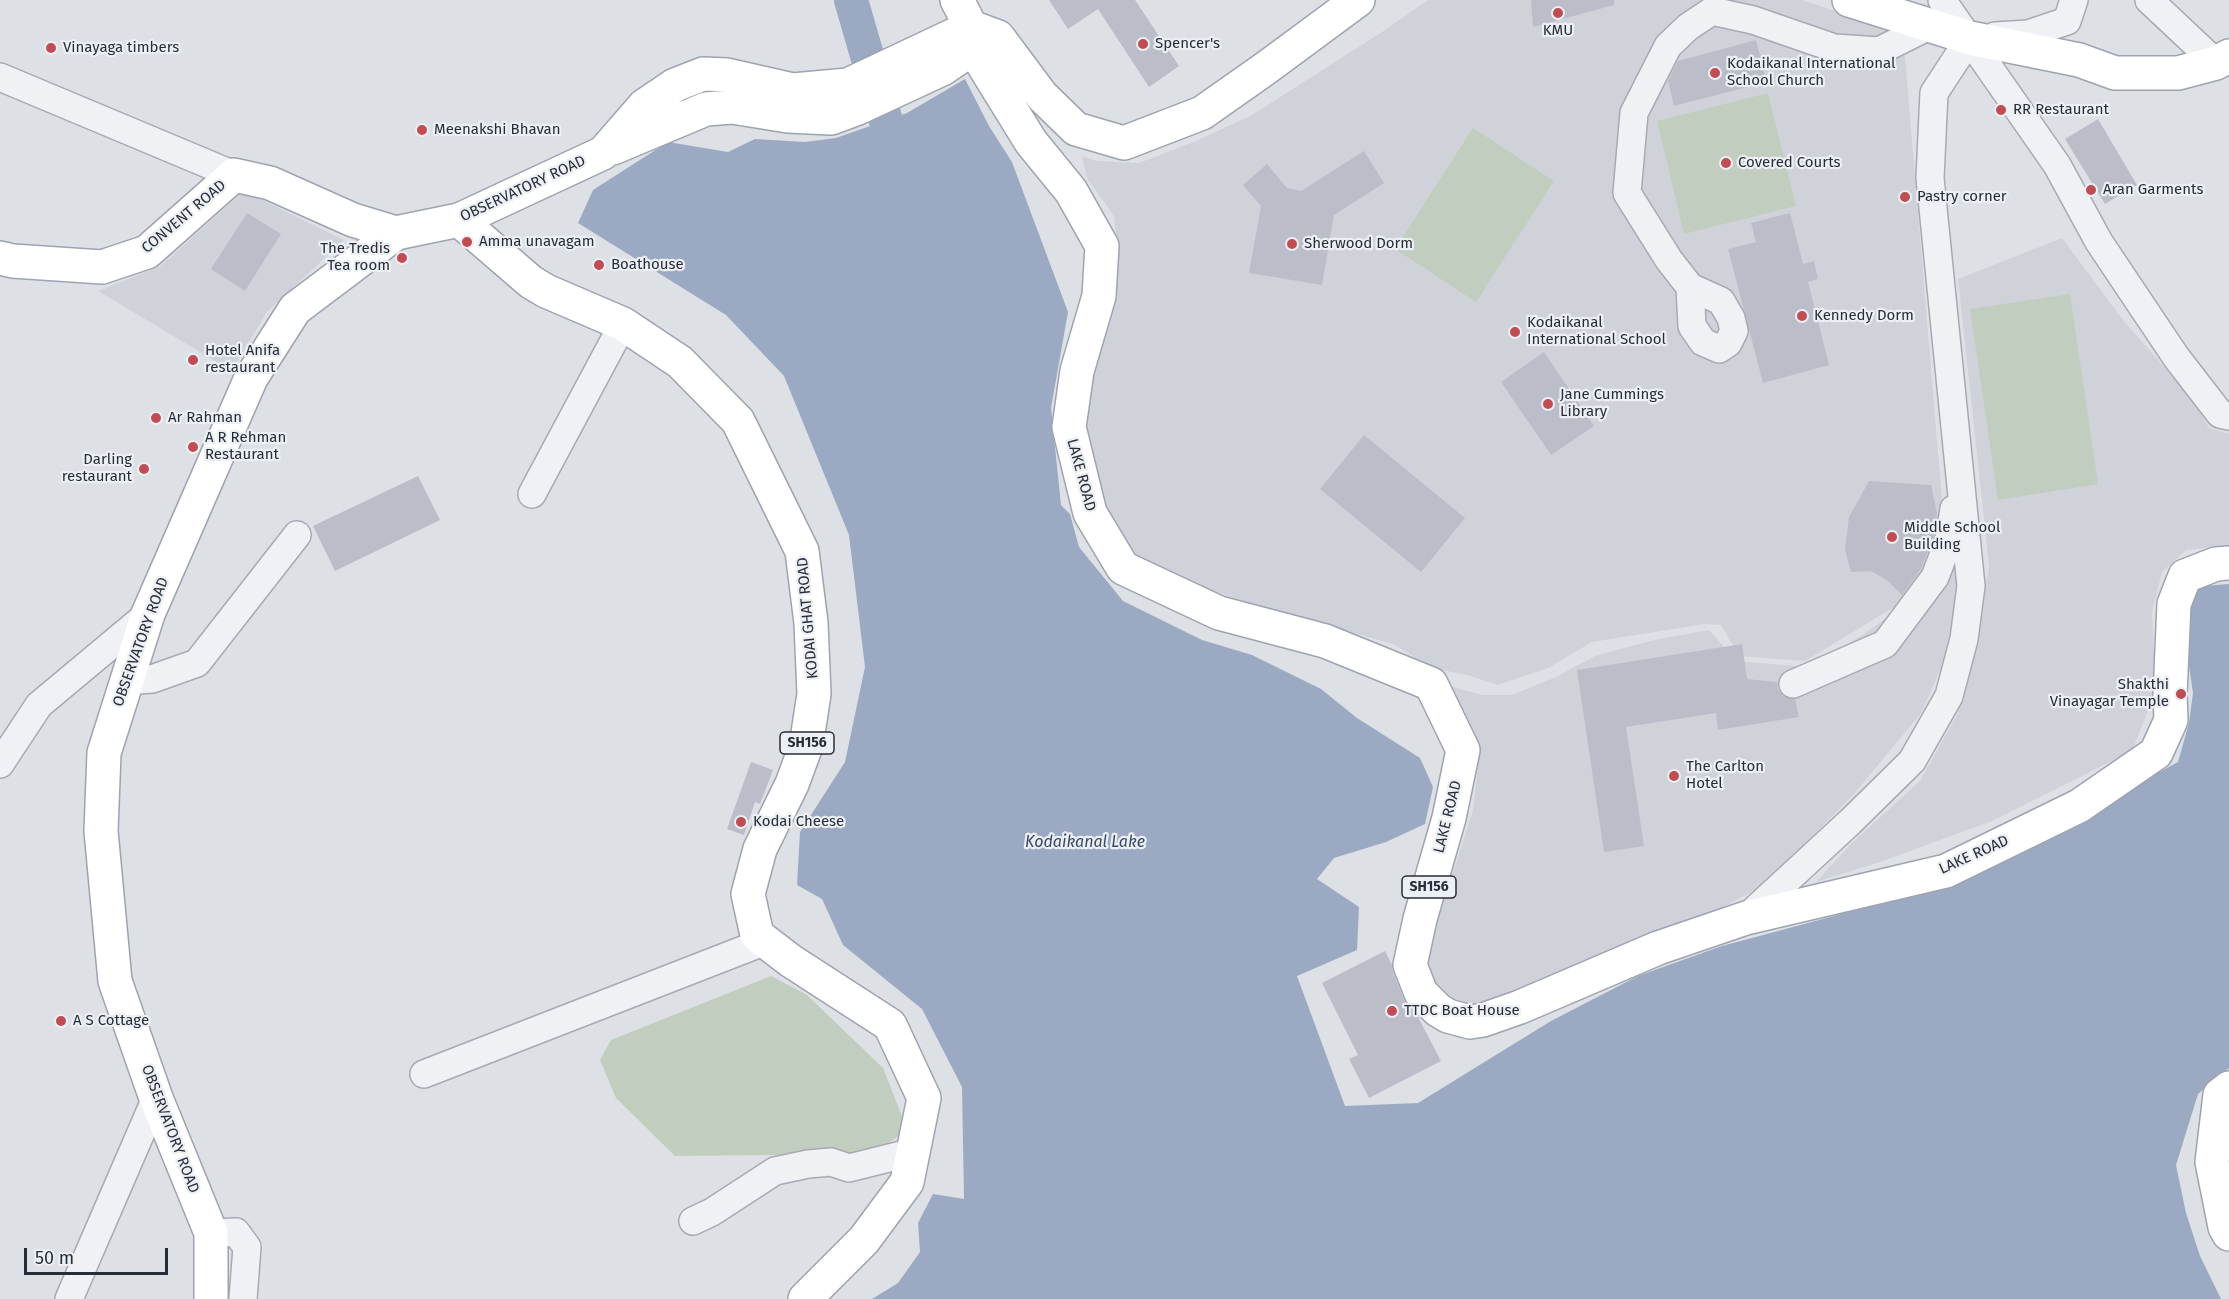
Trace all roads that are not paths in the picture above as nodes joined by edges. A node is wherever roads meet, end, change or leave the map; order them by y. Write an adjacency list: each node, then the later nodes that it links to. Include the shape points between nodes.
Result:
1 (1358, 0): 6 (main road, via 1202,113 1124,143 1076,129)
2 (1849, 0): 5 (main road)
3 (2074, 0): 7 (street, via 2067,21 2028,34)
4 (2149, 0): 8 (street)
5 (1922, 10): 7 (main road); 14 (street, via 1879,51 1834,48 1753,20 1712,11 1668,46 1634,112 1627,193)
6 (975, 28): 11 (main road, OBSERVATORY ROAD, via 935,58 853,97 703,74 675,85 644,106 603,153); 25 (main road, LAKE ROAD / SH156, via 1031,142 1071,191 1102,246 1099,296 1077,371 1069,427 1090,513 1123,568 1219,613 1325,641 1431,684 1463,750 1410,964 1421,993 1448,1016 1470,1022 1483,1020 1658,948)
7 (1970, 38): 8 (main road, via 2079,60 2115,73 2178,73); 16 (street, via 2057,165 2099,242 2176,357 2220,414); 17 (street, via 1934,93 1930,178)
8 (2223, 59)
9 (0, 76): 10 (street)
10 (234, 175): 12 (main road, CONVENT ROAD, via 270,183 353,220); 13 (main road, CONVENT ROAD, via 147,252 102,267)
11 (459, 220): 12 (main road, OBSERVATORY ROAD); 15 (main road, KODAI GHAT ROAD / SH156, via 531,282)
12 (396, 233): 21 (main road, OBSERVATORY ROAD, via 295,309 251,378)
13 (0, 258)
14 (1690, 287)
15 (622, 324): 18 (street); 26 (main road, KODAI GHAT ROAD / SH156, via 680,362 738,421 802,551 814,694 806,746 760,849 748,894 758,935)
16 (2229, 416)
17 (1960, 478): 23 (street, via 1948,540 1935,577 1885,644); 25 (street, via 1971,586 1964,639 1949,696 1912,761)
18 (532, 494)
19 (297, 535): 22 (street, via 197,663 152,679)
20 (2229, 563): 25 (main road, LAKE ROAD / SH156, via 2185,576 2174,604 2171,720 2156,753 2079,806 1946,871)
21 (148, 614): 22 (main road, OBSERVATORY ROAD); 24 (street, via 39,705)
22 (125, 681): 29 (main road, OBSERVATORY ROAD, via 104,753 101,831 115,981)
23 (1793, 684)
24 (0, 764)
25 (1746, 918)
26 (766, 941): 27 (street); 30 (main road, KODAI GHAT ROAD / SH156, via 890,1026 924,1098)
27 (424, 1074)
28 (2229, 1088): 33 (main road, via 2220,1095 2212,1162)
29 (156, 1098): 32 (main road, OBSERVATORY ROAD); 34 (street)
30 (913, 1152): 31 (street, via 849,1168 831,1162 775,1172); 37 (main road, KODAI GHAT ROAD / SH156, via 907,1182 864,1240)
31 (693, 1221)
32 (211, 1233): 35 (main road, OBSERVATORY ROAD); 36 (street, via 236,1233 247,1247)
33 (2229, 1234)
34 (69, 1299)
35 (211, 1299)
36 (243, 1299)
37 (805, 1299)

